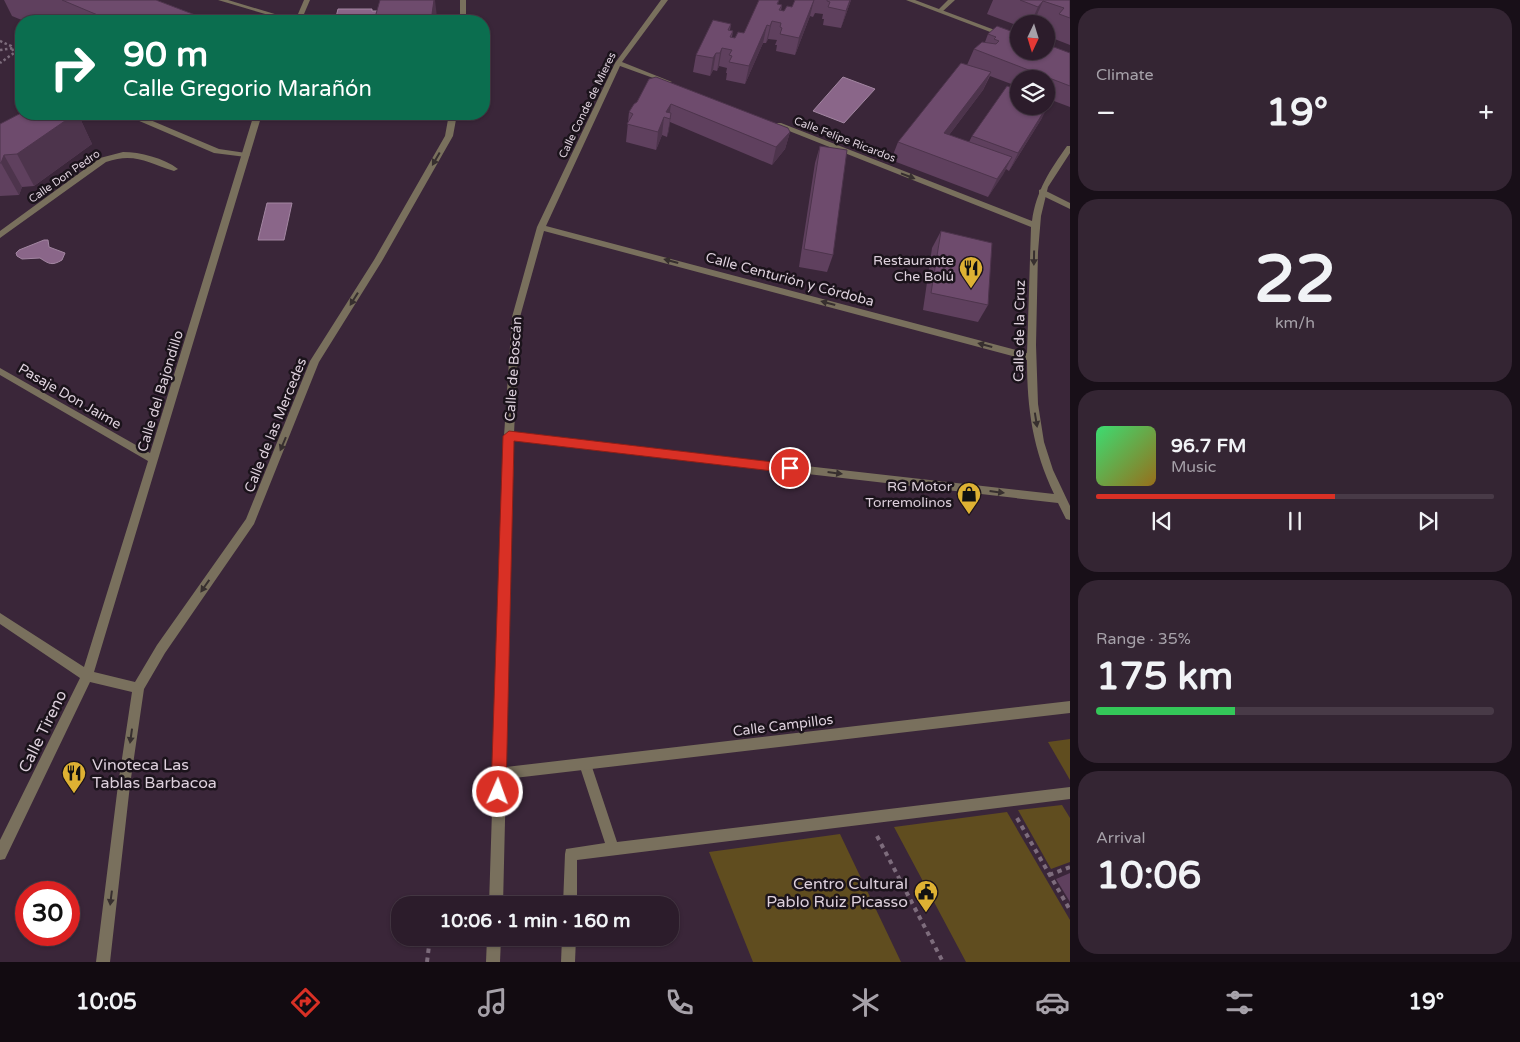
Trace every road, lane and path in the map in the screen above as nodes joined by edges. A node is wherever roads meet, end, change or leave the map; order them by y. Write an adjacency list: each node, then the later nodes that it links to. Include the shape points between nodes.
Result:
1 (221, 0): 8 (street)
2 (308, 0): 9 (street)
3 (463, 0): 10 (street)
4 (665, 0): 15 (street, Calle Conde de Mieres, via 656,4)
5 (909, 0): 7 (street)
6 (952, 0): 7 (street)
7 (940, 11): 11 (street)
8 (275, 15)
9 (300, 15)
10 (463, 15)
11 (1010, 38)
12 (0, 41): 13 (path)
13 (13, 48): 14 (path); 16 (path, via 14,53)
14 (0, 50)
15 (618, 62): 17 (street); 28 (street, Calle Conde de Mieres)
16 (0, 63)
17 (677, 86)
18 (147, 120): 23 (street, via 217,151)
19 (256, 120): 23 (street, Calle del Bajondillo)
20 (452, 120): 38 (street, Calle de las Mercedes, one-way to 38, via 449,136 378,261 314,361 290,428 250,521 161,649)
21 (770, 122): 27 (street, Calle Felipe Ricardos, one-way to 27)
22 (1070, 148): 25 (street, Calle de la Cruz)
23 (246, 155): 33 (street, Calle del Bajondillo)
24 (174, 169): 29 (street, Calle Don Pedro, via 141,155 119,154 103,160)
25 (1042, 192): 26 (street); 27 (street, Calle de la Cruz)
26 (1070, 206)
27 (1035, 225): 30 (street, Calle de la Cruz, one-way to 30)
28 (541, 227): 30 (street, Calle Centurión y Córdoba, one-way to 28); 32 (street, Calle de Boscán, via 516,317)
29 (0, 235)
30 (1032, 358): 34 (street, Calle de la Cruz, one-way to 34, via 1033,401 1040,444)
31 (0, 371): 33 (street, Pasaje Don Jaime)
32 (509, 436): 34 (street, one-way to 34); 41 (street, Calle de Boscán)
33 (153, 459): 37 (street, Calle del Bajondillo)
34 (1061, 499): 35 (street, Calle de la Cruz)
35 (1070, 516)
36 (0, 618): 37 (street)
37 (87, 676): 38 (street); 46 (street, Calle Tireno)
38 (138, 688): 55 (street, one-way to 55)
39 (1070, 707): 40 (street, Calle Campillos)
40 (584, 764): 41 (street, Calle Campillos); 45 (street)
41 (499, 774): 49 (street, Calle de Boscán)
42 (1070, 792): 43 (street)
43 (1006, 800): 44 (street); 48 (path)
44 (869, 818): 45 (street); 59 (path)
45 (613, 849): 50 (street, via 571,854)
46 (0, 854)
47 (1070, 867): 48 (path)
48 (1049, 875): 51 (path)
49 (496, 896)
50 (570, 896)
51 (1070, 910)
52 (429, 946): 56 (path)
53 (494, 946): 57 (street)
54 (569, 946): 58 (street)
55 (104, 962)
56 (427, 962)
57 (493, 962)
58 (568, 962)
59 (943, 962)

